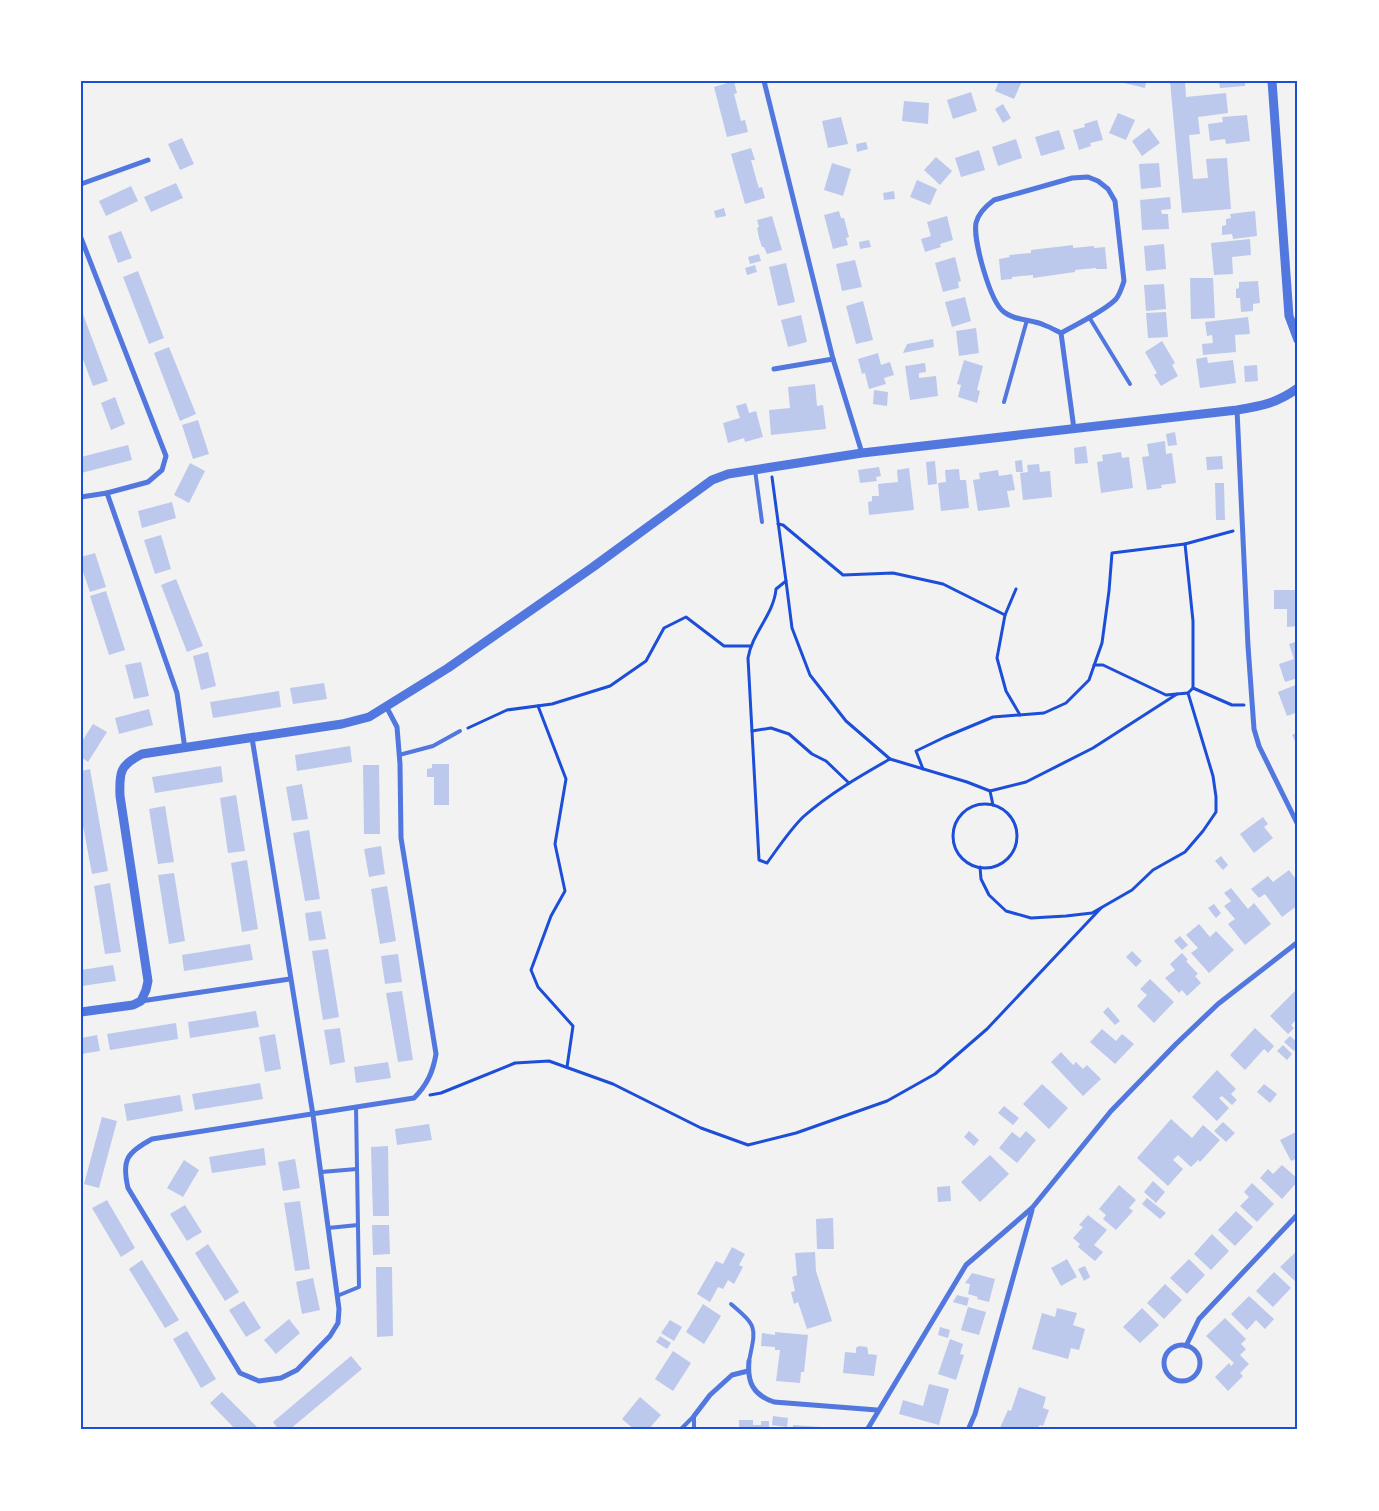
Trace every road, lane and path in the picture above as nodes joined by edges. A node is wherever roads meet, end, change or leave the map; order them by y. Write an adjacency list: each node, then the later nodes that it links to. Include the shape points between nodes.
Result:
1 (764, 81): 10 (street)
2 (1272, 81): 9 (street, via 1289,316)
3 (148, 160): 4 (street)
4 (81, 184)
5 (81, 238): 20 (street, via 166,456 162,470 148,482)
6 (1089, 316): 7 (street, via 1116,300 1124,281 1116,201 1098,181 1088,177 1072,178 994,200 980,213 976,238 991,294 1003,312); 8 (street); 12 (lane)
7 (1027, 320): 8 (street); 14 (lane)
8 (1061, 333): 16 (street)
9 (1298, 340)
10 (834, 359): 11 (street); 17 (street)
11 (774, 369)
12 (1130, 384)
13 (1298, 388): 15 (street, via 1281,400)
14 (1004, 402)
15 (1237, 410): 16 (street); 24 (street)
16 (1074, 429): 17 (street)
17 (862, 453): 18 (street)
18 (770, 467): 19 (street); 23 (path)
19 (755, 470): 22 (lane); 35 (street, via 712,480 475,649)
20 (107, 493): 21 (street); 41 (street, via 177,693)
21 (81, 497)
22 (762, 522)
23 (778, 524): 26 (path); 28 (path, via 783,524 843,575 893,573 943,584)
24 (1243, 529): 25 (path); 34 (street)
25 (1185, 544): 30 (path, via 1112,553 1102,643); 31 (path, via 1193,622)
26 (786, 581): 29 (path, via 776,589 775,599); 43 (path, via 792,628 810,675 846,722)
27 (1016, 589): 28 (path)
28 (1005, 615): 37 (path, via 997,658 1006,692)
29 (750, 646): 36 (path, via 724,646 686,617 664,628 646,660 610,686); 38 (path)
30 (1094, 665): 33 (path, via 1103,665 1166,695); 37 (path, via 1089,680 1066,703 1044,713)
31 (1194, 688): 32 (path); 34 (path, via 1232,705)
32 (1188, 693): 33 (path); 50 (path, via 1213,776 1216,812 1185,852 1153,870 1132,890)
33 (1177, 694): 46 (path, via 1093,748 1026,782)
34 (1251, 705): 48 (street, via 1259,746)
35 (386, 706): 40 (street, via 369,717 342,724); 42 (street, via 397,727)
36 (538, 706): 39 (path, via 508,710); 55 (path, via 566,779 555,844 565,891 551,916 531,970 538,987 573,1026)
37 (1020, 715): 44 (path, via 993,717 916,751)
38 (752, 730): 45 (path, via 771,728 790,734); 45 (path, via 759,860 766,863 803,818)
39 (460, 731): 42 (lane, via 433,746)
40 (252, 738): 41 (street); 52 (street)
41 (185, 749): 53 (street, via 142,754 128,761 119,776 148,981)
42 (399, 755): 56 (street, via 402,838 436,1054 434,1070)
43 (890, 759): 44 (path); 45 (path)
44 (924, 769): 46 (path)
45 (849, 782)
46 (990, 791): 47 (path)
47 (993, 805): 49 (path, via 1009,815 1017,832 1016,841 1014,850 1001,863 994,867); 49 (path, via 984,804 966,810 953,833 962,858)
48 (1298, 825)
49 (980, 867): 50 (path, via 981,879 989,895 1006,911 1031,918 1092,913)
50 (1101, 908): 55 (path, via 987,1029 934,1074 887,1101 796,1133 748,1145 701,1128 613,1084)
51 (1298, 942): 61 (street, via 1218,1004 1176,1044 1111,1111)
52 (290, 979): 53 (street); 58 (street)
53 (141, 1001): 54 (street)
54 (81, 1012)
55 (567, 1068): 56 (path, via 549,1061 515,1062 440,1094)
56 (414, 1098): 57 (street)
57 (356, 1107): 58 (street); 59 (lane)
58 (313, 1114): 60 (street); 65 (street, via 152,1139 126,1158 124,1174 128,1188 240,1373 259,1381 281,1378 297,1370 330,1336 338,1323)
59 (357, 1169): 60 (lane); 63 (lane)
60 (321, 1172): 64 (street)
61 (1032, 1208): 70 (street, via 966,1265); 75 (street)
62 (1298, 1214): 67 (street, via 1199,1318)
63 (358, 1225): 64 (lane); 65 (lane, via 359,1287)
64 (328, 1228): 65 (street)
65 (337, 1296)
66 (731, 1304): 68 (lane, via 749,1319 755,1333)
67 (1186, 1346): 67 (street, via 1176,1345 1164,1358 1168,1376 1179,1381 1190,1379 1200,1365 1194,1349)
68 (749, 1360): 69 (street)
69 (748, 1371): 70 (street, via 754,1389 763,1398 774,1402); 71 (street, via 732,1375 710,1395)
70 (877, 1410): 74 (street)
71 (694, 1416): 72 (lane); 73 (lane)
72 (680, 1430)
73 (694, 1430)
74 (867, 1430)
75 (968, 1430)

